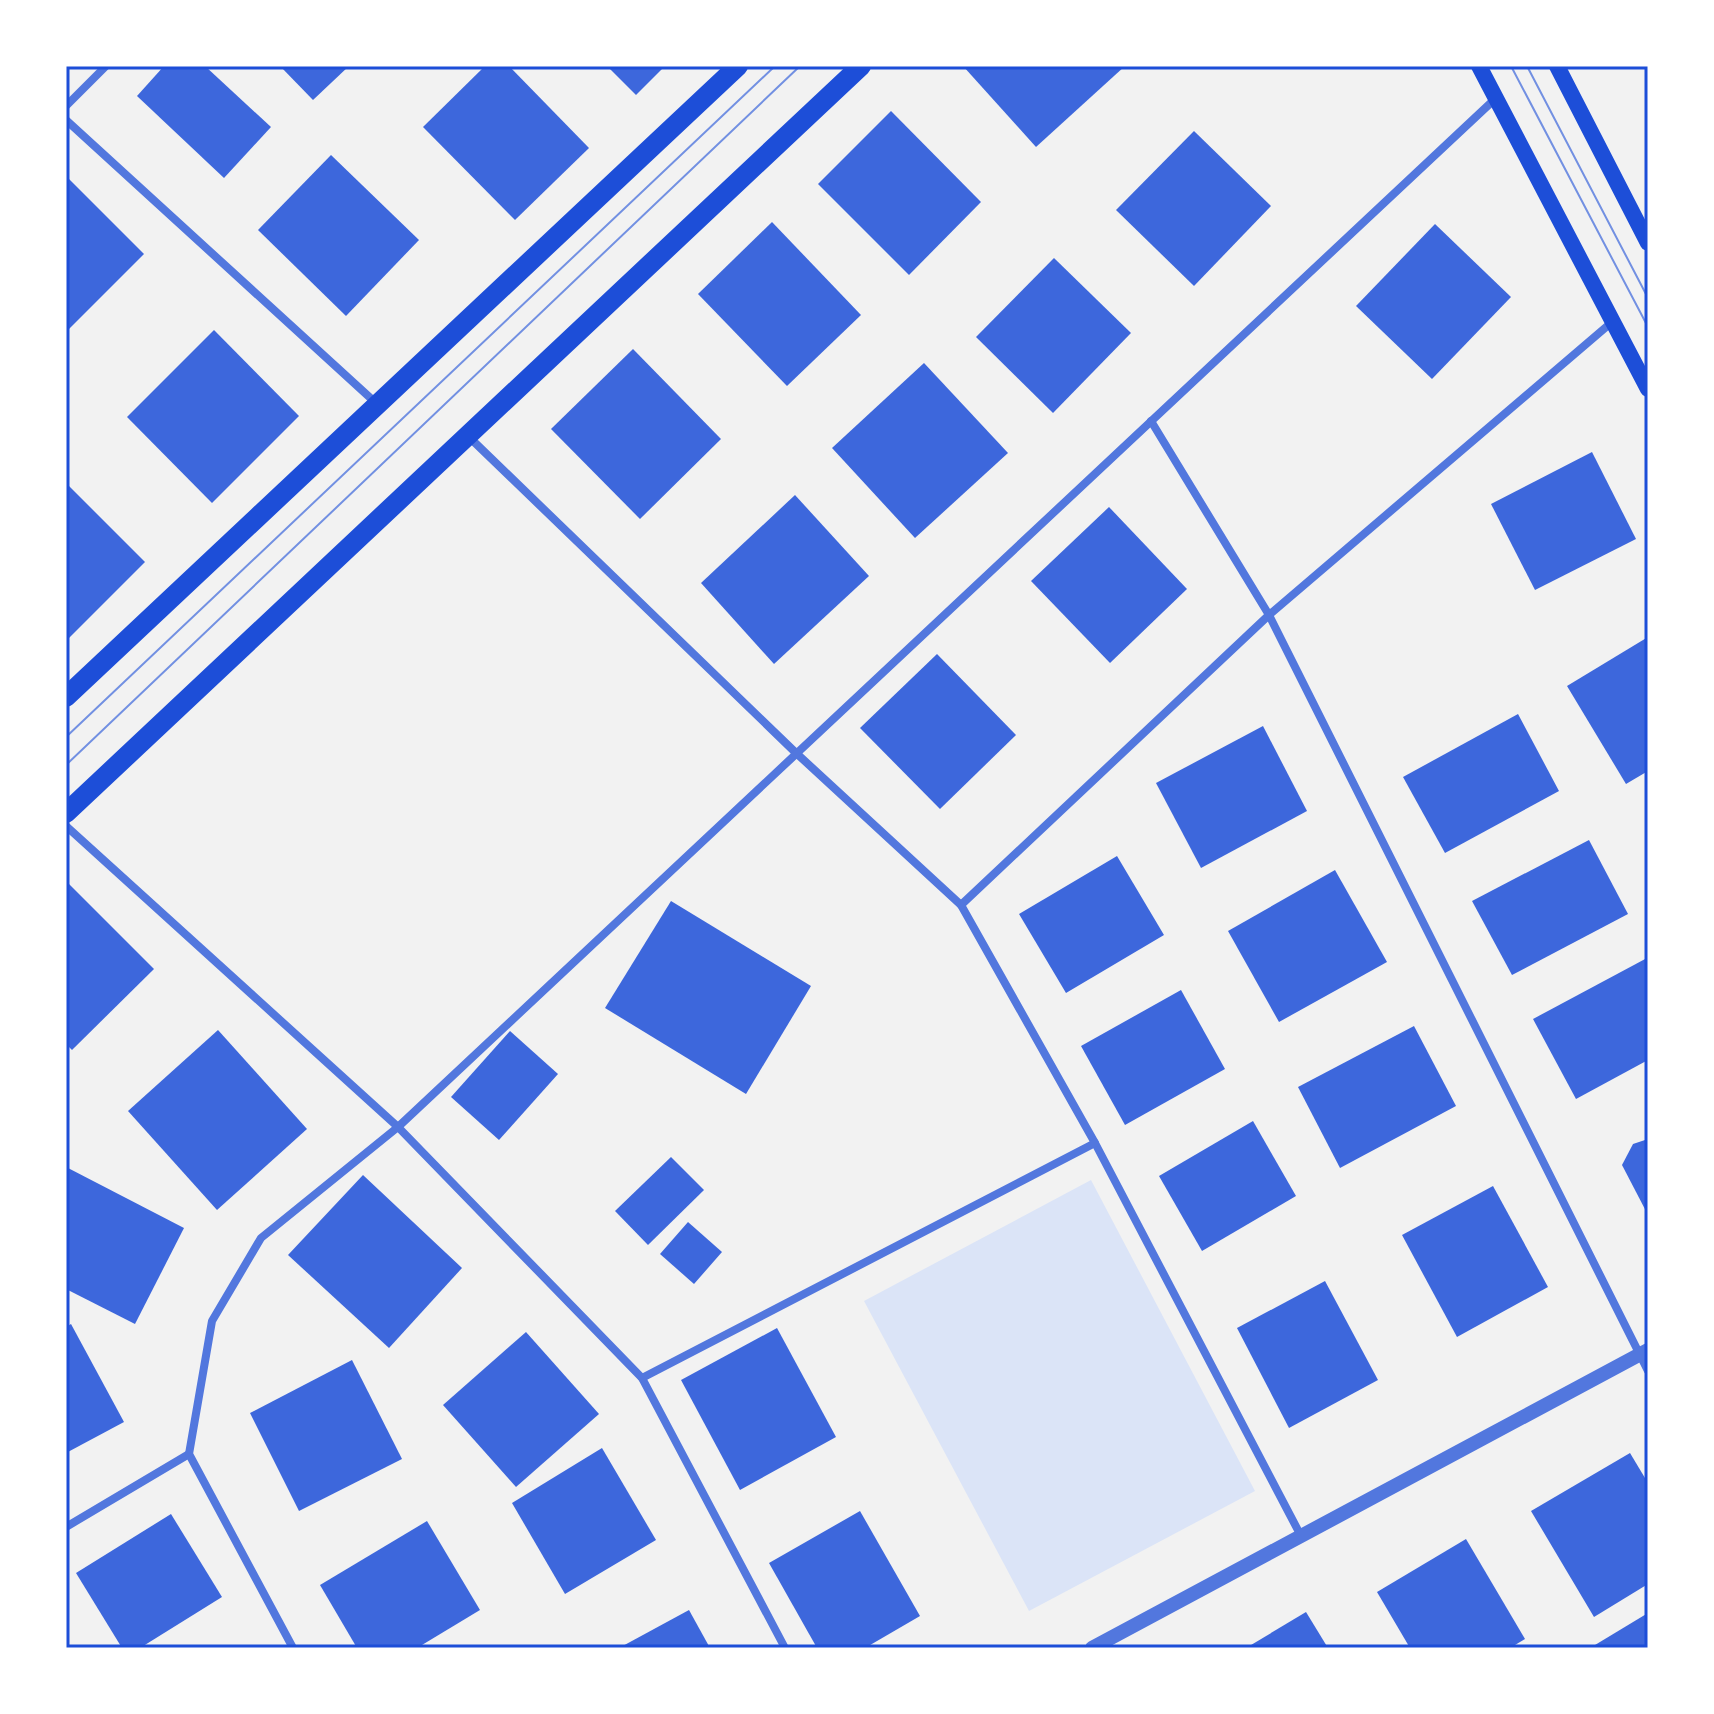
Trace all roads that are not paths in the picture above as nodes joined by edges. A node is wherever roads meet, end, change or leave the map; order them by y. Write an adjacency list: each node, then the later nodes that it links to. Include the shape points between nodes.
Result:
1 (106, 66): 7 (street)
2 (738, 66): 12 (main road)
3 (861, 66): 14 (main road)
4 (1479, 66): 6 (main road)
5 (1557, 66): 9 (main road)
6 (1496, 98): 10 (main road); 13 (street)
7 (66, 106)
8 (66, 120): 12 (street)
9 (1648, 243)
10 (1613, 322): 11 (main road); 15 (street)
11 (1648, 389)
12 (377, 404): 16 (main road)
13 (1151, 421): 15 (street); 17 (street)
14 (469, 437): 17 (street); 18 (main road)
15 (1269, 615): 20 (street); 23 (street)
16 (66, 697)
17 (795, 752): 20 (street); 21 (street)
18 (66, 813)
19 (66, 826): 21 (street)
20 (961, 905): 22 (street)
21 (398, 1127): 25 (street); 26 (street, via 261,1238 212,1321)
22 (1095, 1143): 25 (street); 28 (street)
23 (1644, 1352): 24 (street); 28 (street)
24 (1648, 1371)
25 (642, 1378): 30 (street)
26 (189, 1454): 27 (street); 29 (street)
27 (66, 1527)
28 (1301, 1536): 31 (street)
29 (293, 1648)
30 (785, 1648)
31 (1092, 1648)

